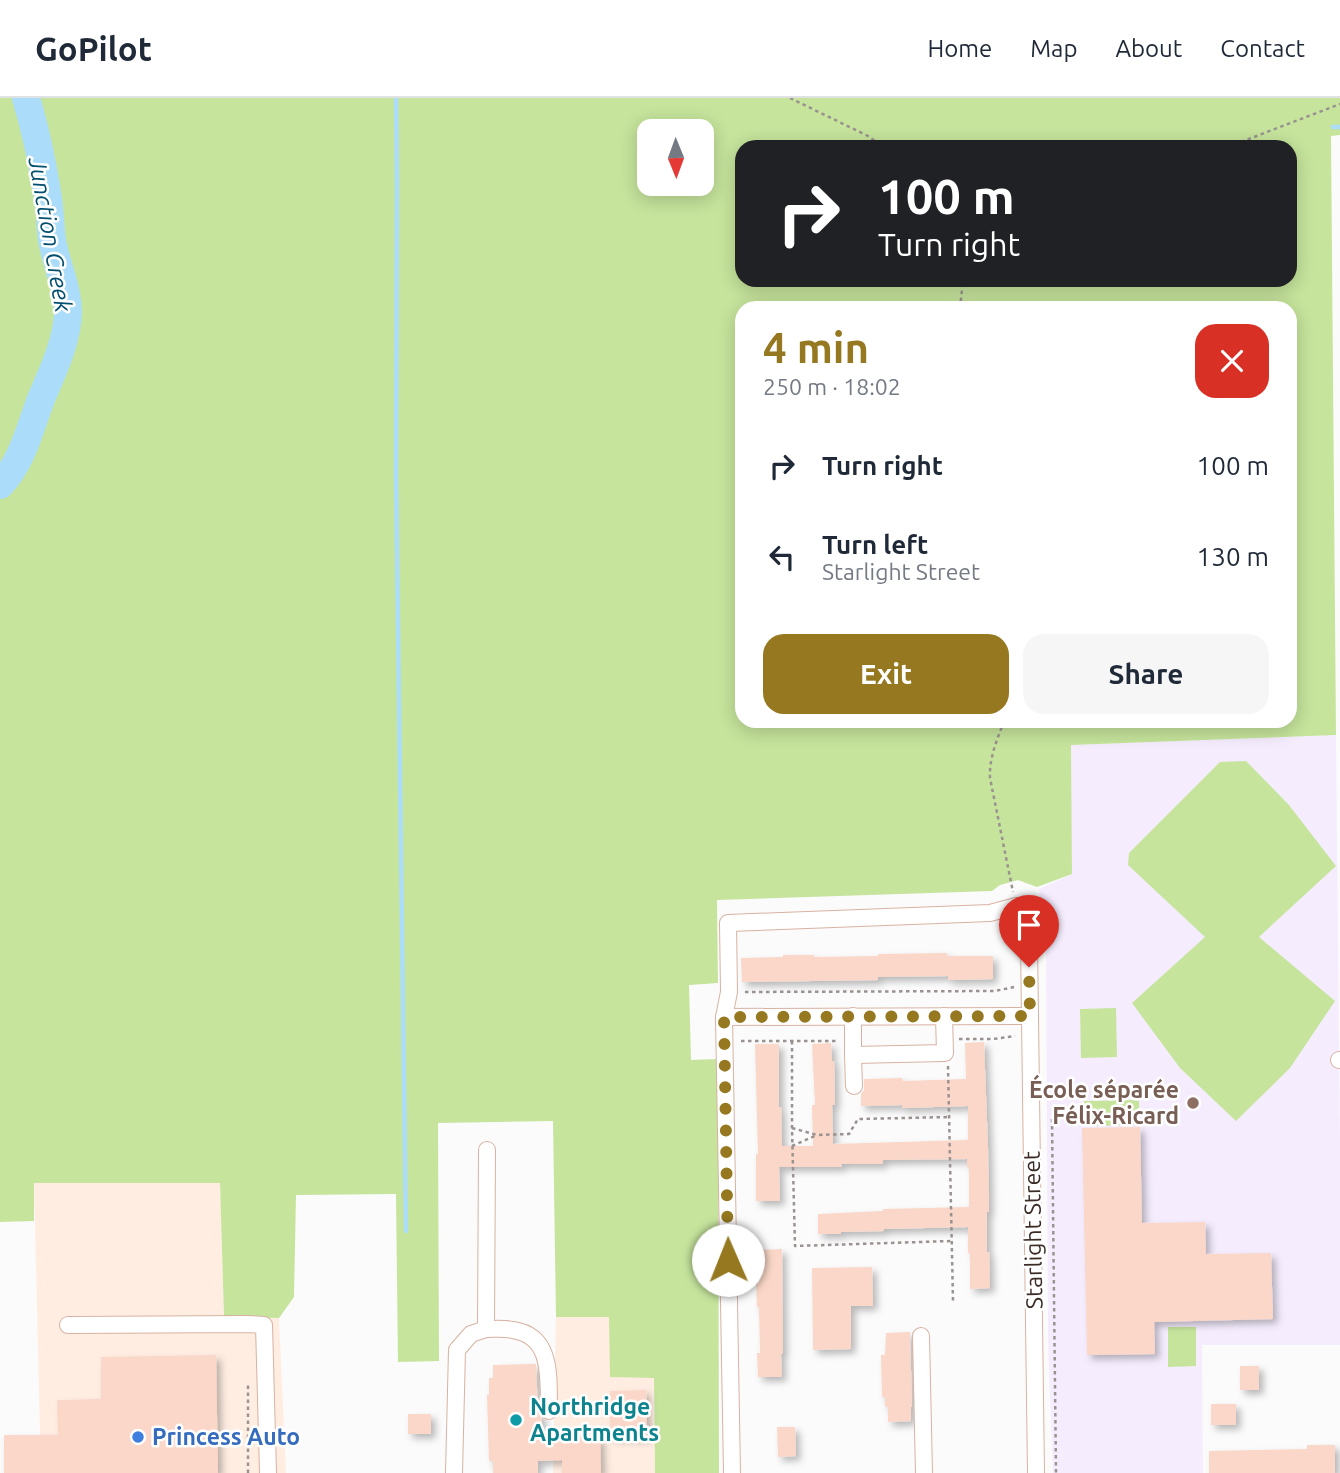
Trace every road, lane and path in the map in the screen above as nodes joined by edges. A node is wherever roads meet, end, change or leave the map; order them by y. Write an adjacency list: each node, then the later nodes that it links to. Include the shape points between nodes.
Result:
1 (790, 98): 3 (path)
2 (1340, 104): 4 (path)
3 (873, 140)
4 (1246, 140)
5 (1002, 728): 6 (path, via 989,767)
6 (1016, 906): 8 (street, via 990,913 728,923); 11 (street, Starlight Street, via 1029,942)
7 (1014, 987): 8 (path, via 995,991)
8 (729, 992): 12 (street)
9 (853, 1016): 10 (street); 12 (street); 17 (street)
10 (944, 1016): 11 (street); 16 (street)
11 (1030, 1016): 37 (street, Starlight Street)
12 (724, 1017): 14 (street)
13 (1015, 1036): 16 (path)
14 (724, 1041): 15 (path); 35 (street)
15 (792, 1041): 17 (path); 21 (path)
16 (945, 1046): 17 (street); 19 (path)
17 (853, 1048): 18 (street)
18 (854, 1086)
19 (950, 1117): 22 (path, via 858,1119 849,1134); 25 (path)
20 (1052, 1119): 38 (path)
21 (792, 1128): 22 (path); 23 (path)
22 (817, 1135): 23 (path)
23 (792, 1146): 25 (path, via 795,1246)
24 (487, 1150): 28 (street)
25 (951, 1241): 26 (path)
26 (953, 1301)
27 (68, 1325): 33 (street, via 264,1325)
28 (486, 1329): 31 (street, via 514,1329 533,1337 542,1348 548,1367); 34 (street, via 471,1334 457,1350)
29 (921, 1336): 36 (street)
30 (248, 1377): 32 (path)
31 (549, 1411)
32 (248, 1473)
33 (268, 1473)
34 (454, 1473)
35 (732, 1473)
36 (924, 1473)
37 (1036, 1473)
38 (1056, 1473)

